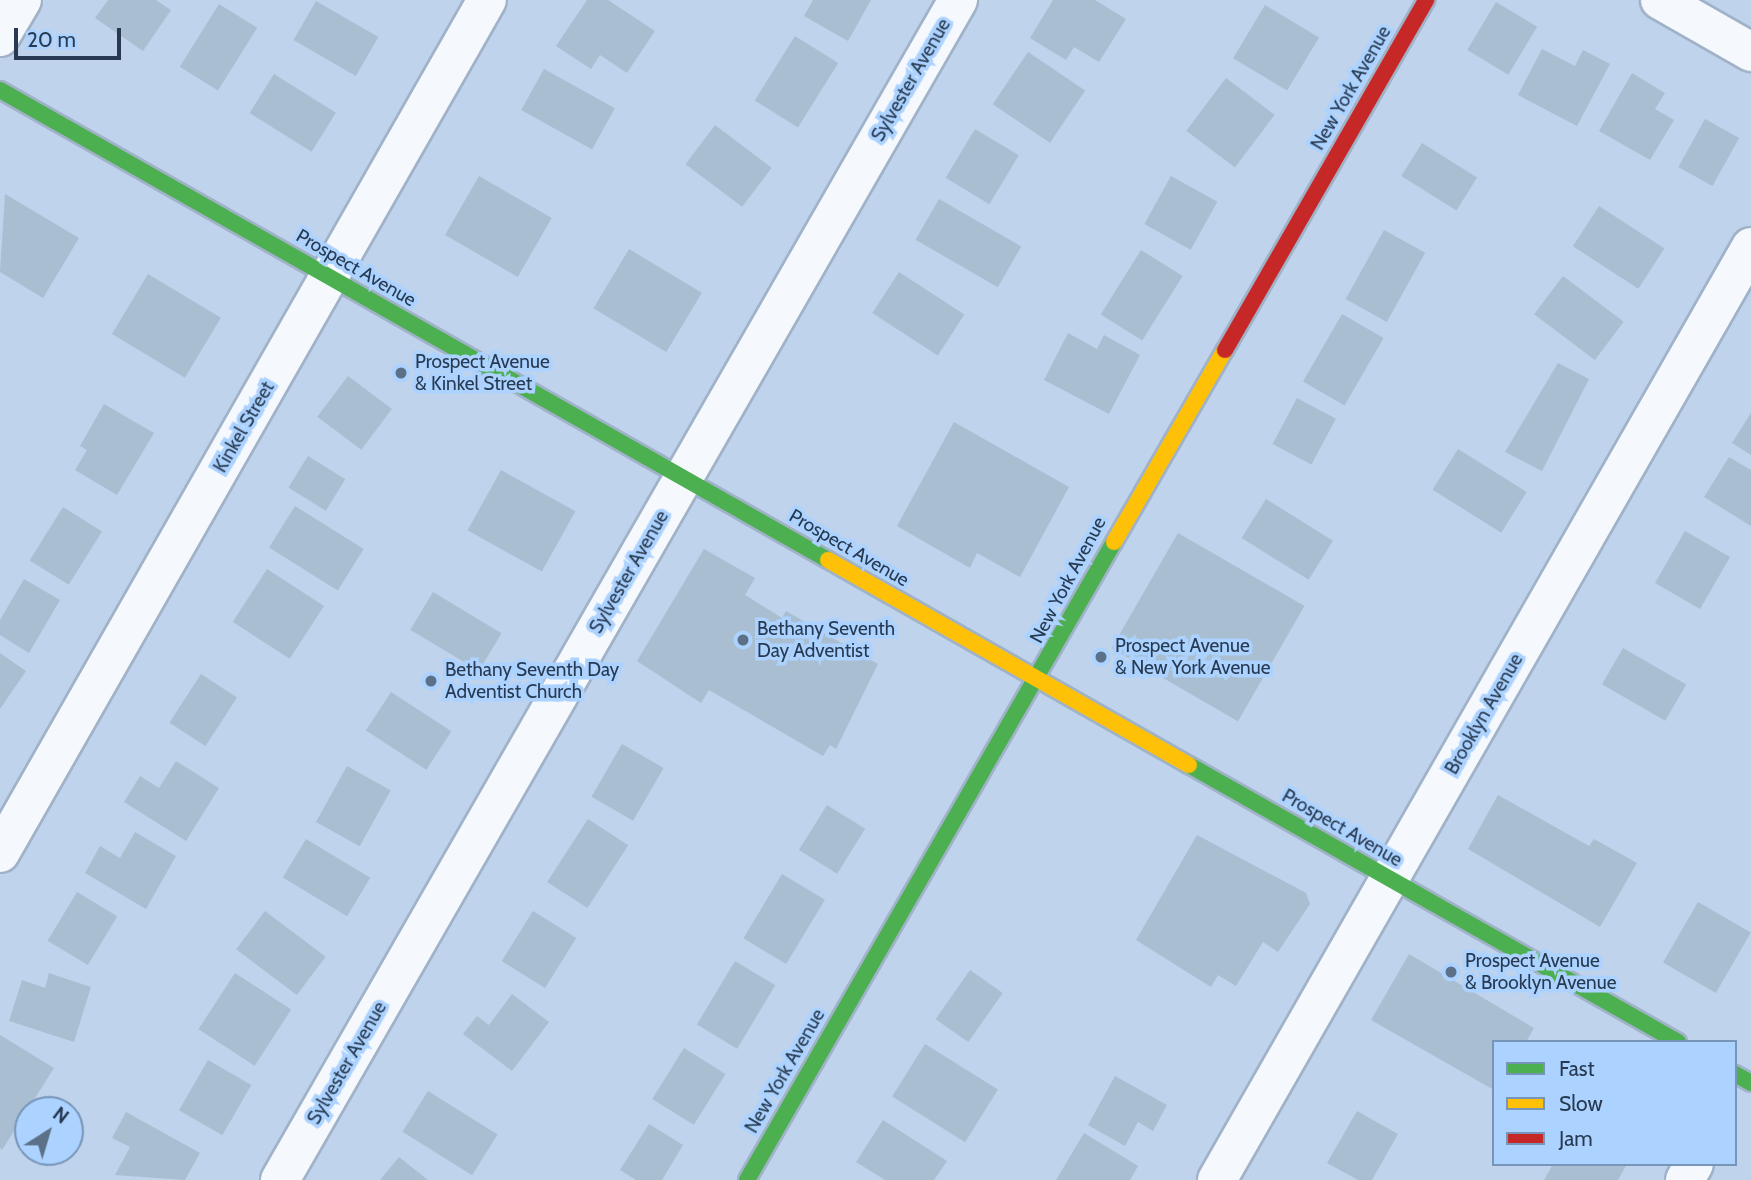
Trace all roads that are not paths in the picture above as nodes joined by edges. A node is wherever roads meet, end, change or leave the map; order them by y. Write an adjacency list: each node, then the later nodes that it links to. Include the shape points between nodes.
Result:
1 (22, 0): 6 (street)
2 (487, 0): 10 (street, Kinkel Street)
3 (958, 0): 11 (street, Sylvester Avenue)
4 (1426, 0): 12 (main road, New York Avenue, via 1097,565)
5 (1660, 0): 7 (street)
6 (0, 37)
7 (1751, 52)
8 (0, 90): 10 (main road, Prospect Avenue)
9 (1751, 247): 14 (street, Brooklyn Avenue)
10 (330, 277): 11 (main road, Prospect Avenue); 13 (street, Kinkel Street)
11 (683, 477): 12 (main road, Prospect Avenue); 16 (street, Sylvester Avenue)
12 (1040, 680): 14 (main road, Prospect Avenue); 17 (main road, New York Avenue)
13 (0, 853)
14 (1390, 879): 15 (main road, Prospect Avenue); 18 (street, Brooklyn Avenue)
15 (1674, 1040)
16 (280, 1180)
17 (747, 1180)
18 (1217, 1180)

